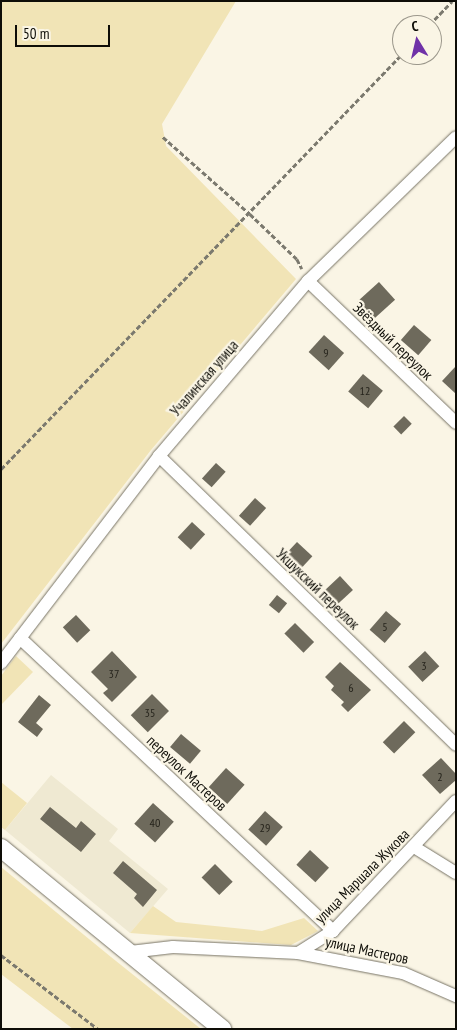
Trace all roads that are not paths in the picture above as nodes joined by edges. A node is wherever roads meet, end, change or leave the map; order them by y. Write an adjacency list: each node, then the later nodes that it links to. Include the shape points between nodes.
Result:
1 (456, 137): 2 (street, Учалинская улица)
2 (308, 282): 3 (street, Звёздный переулок); 4 (street, Учалинская улица)
3 (456, 423)
4 (159, 456): 5 (street, Учалинская улица); 7 (street, Укшукский переулок)
5 (20, 638): 6 (street, Учалинская улица); 12 (street, переулок Мастеров)
6 (1, 663)
7 (456, 745)
8 (456, 801): 10 (street, улица Маршала Жукова)
9 (1, 848): 13 (main road)
10 (414, 848): 11 (street); 12 (street, улица Маршала Жукова)
11 (456, 873)
12 (333, 932): 14 (street, улица Маршала Жукова)
13 (130, 952): 14 (street, via 173,947); 16 (main road)
14 (298, 952): 15 (street, улица Мастеров, via 403,973)
15 (456, 996)
16 (222, 1029)

